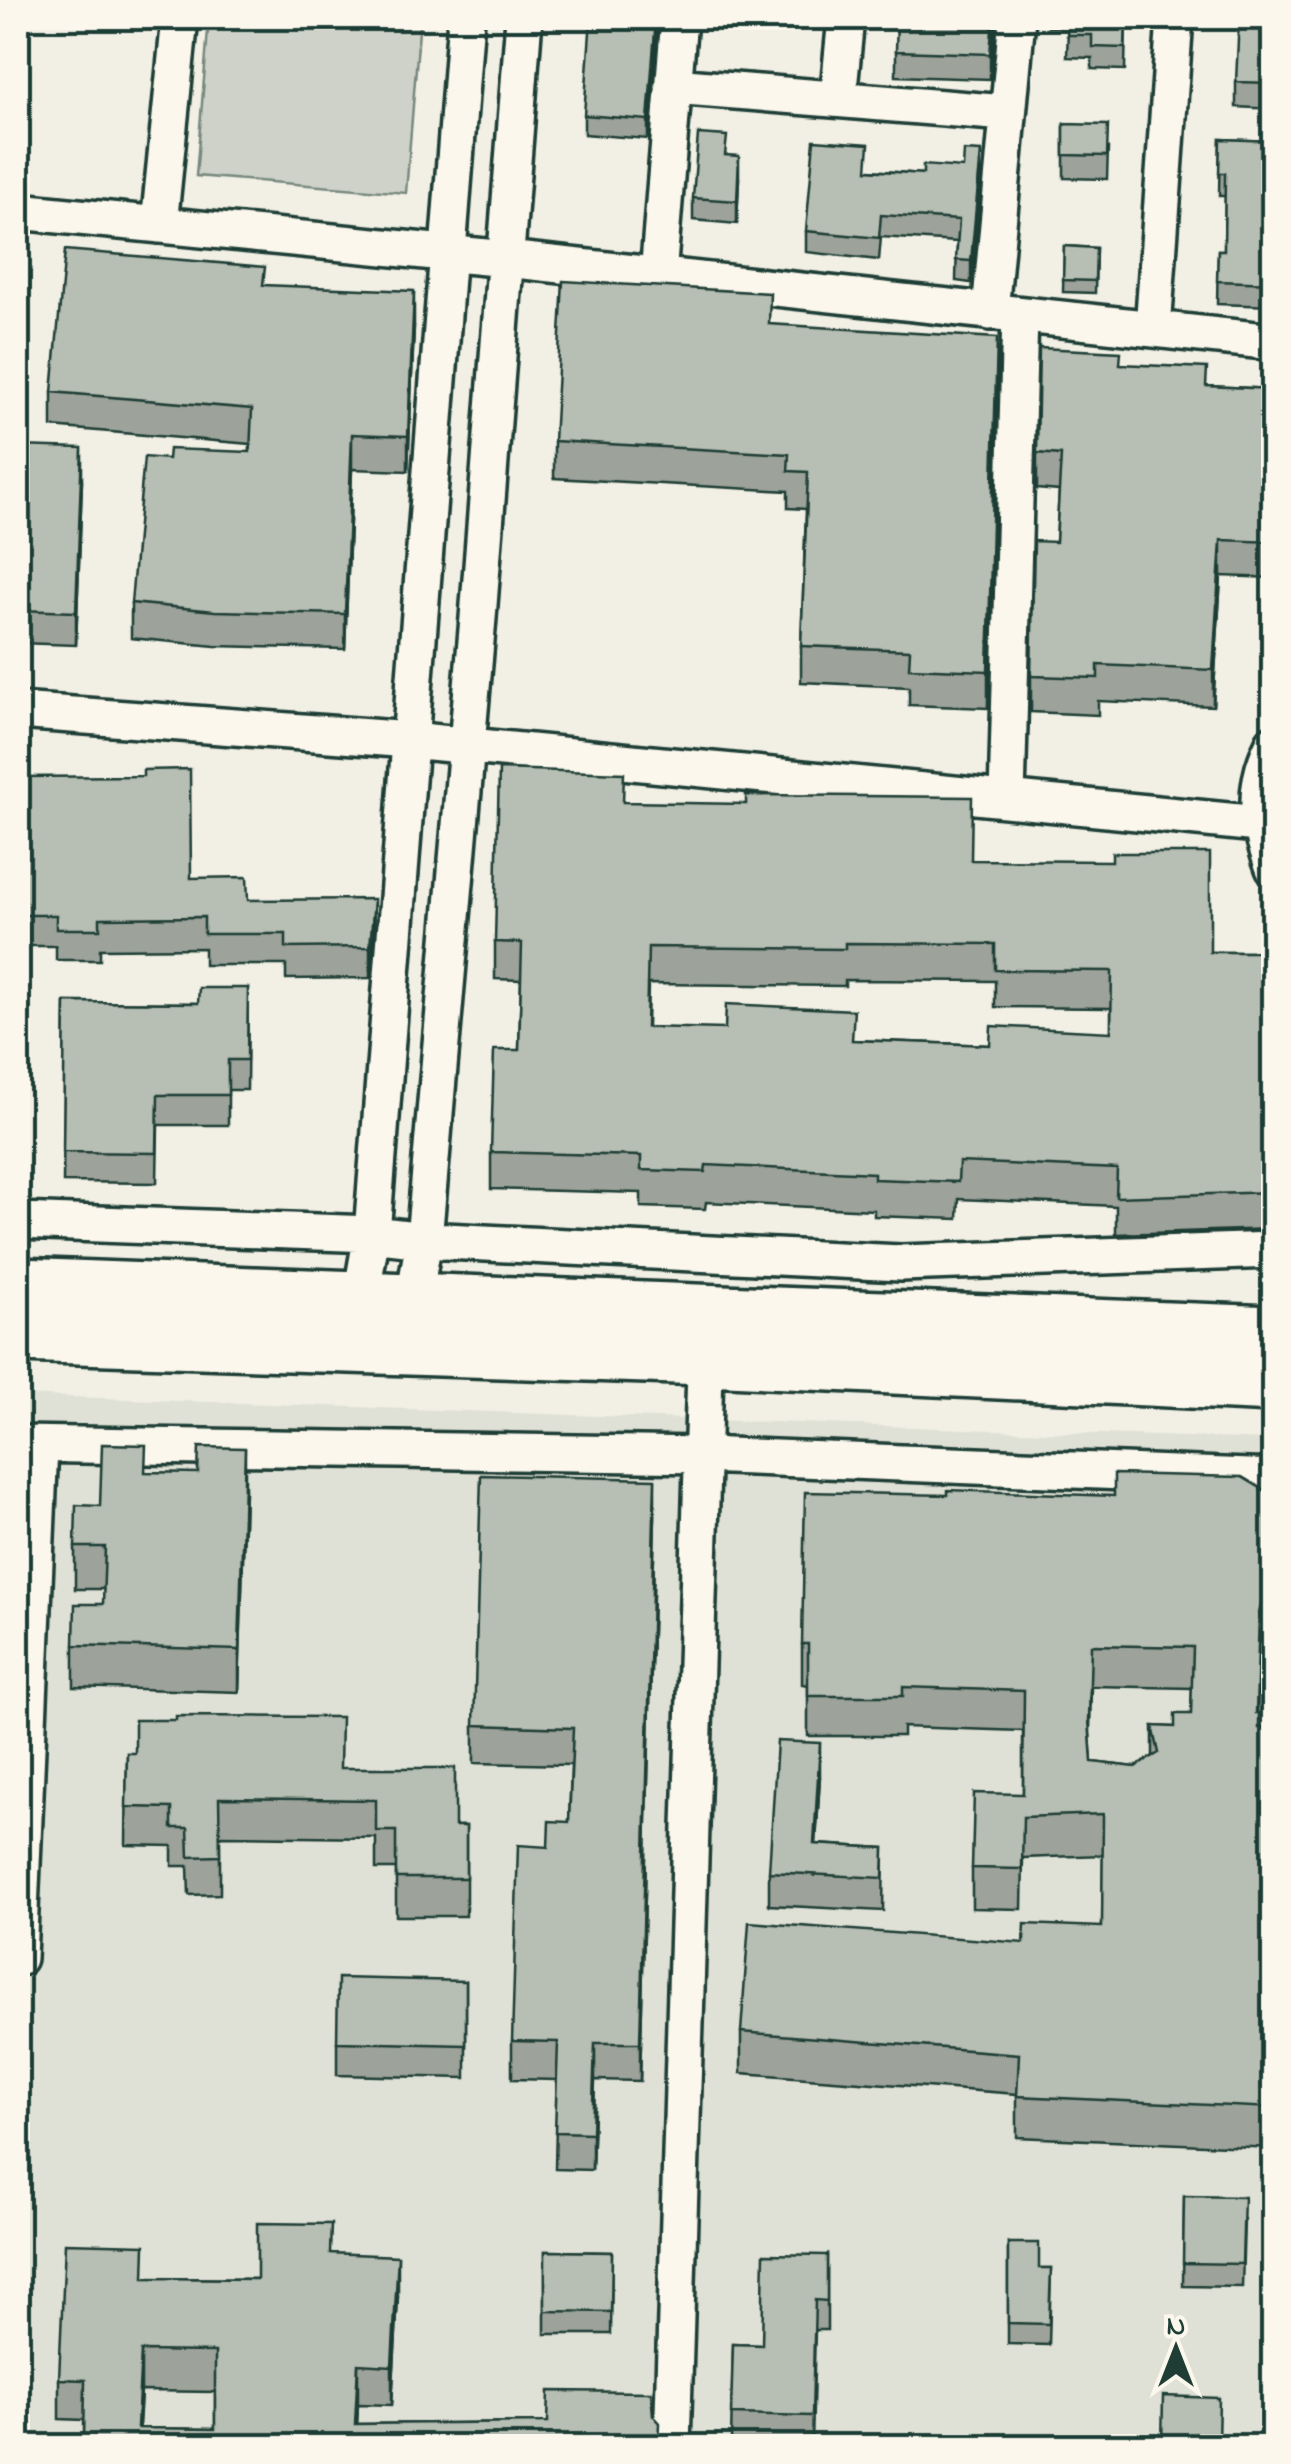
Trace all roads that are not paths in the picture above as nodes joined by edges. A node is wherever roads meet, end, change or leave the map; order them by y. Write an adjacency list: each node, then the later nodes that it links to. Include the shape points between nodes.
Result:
1 (180, 18): 12 (street)
2 (466, 18): 13 (street)
3 (524, 18): 14 (street)
4 (678, 18): 8 (street)
5 (846, 18): 9 (street)
6 (1017, 18): 10 (street)
7 (1175, 18): 17 (street)
8 (673, 86): 9 (street); 15 (street)
9 (838, 100): 10 (street)
10 (1006, 112): 16 (street)
11 (18, 211): 12 (street)
12 (159, 225): 13 (street)
13 (448, 253): 14 (street); 20 (street)
14 (506, 259): 15 (street); 22 (street)
15 (658, 276): 16 (street)
16 (1005, 314): 17 (street); 23 (street)
17 (1153, 330): 18 (street)
18 (1274, 342)
19 (18, 711): 20 (street)
20 (410, 740): 22 (street); 27 (street)
21 (1274, 743): 24 (street, via 1262,766)
22 (466, 746): 23 (street); 28 (street)
23 (1006, 799): 24 (street)
24 (1258, 824): 25 (street)
25 (1274, 868)
26 (18, 1221): 27 (street)
27 (372, 1234): 28 (street); 31 (street)
28 (424, 1240): 29 (street, via 901,1263); 31 (street)
29 (1274, 1250)
30 (18, 1286): 31 (main road)
31 (383, 1323): 32 (main road); 33 (main road)
32 (18, 1334)
33 (707, 1334): 34 (main road); 35 (main road); 37 (street)
34 (1274, 1334)
35 (1274, 1384)
36 (29, 1445): 37 (street); 39 (street)
37 (703, 1455): 38 (street); 40 (street)
38 (1274, 1478)
39 (18, 1958)
40 (672, 2446)

